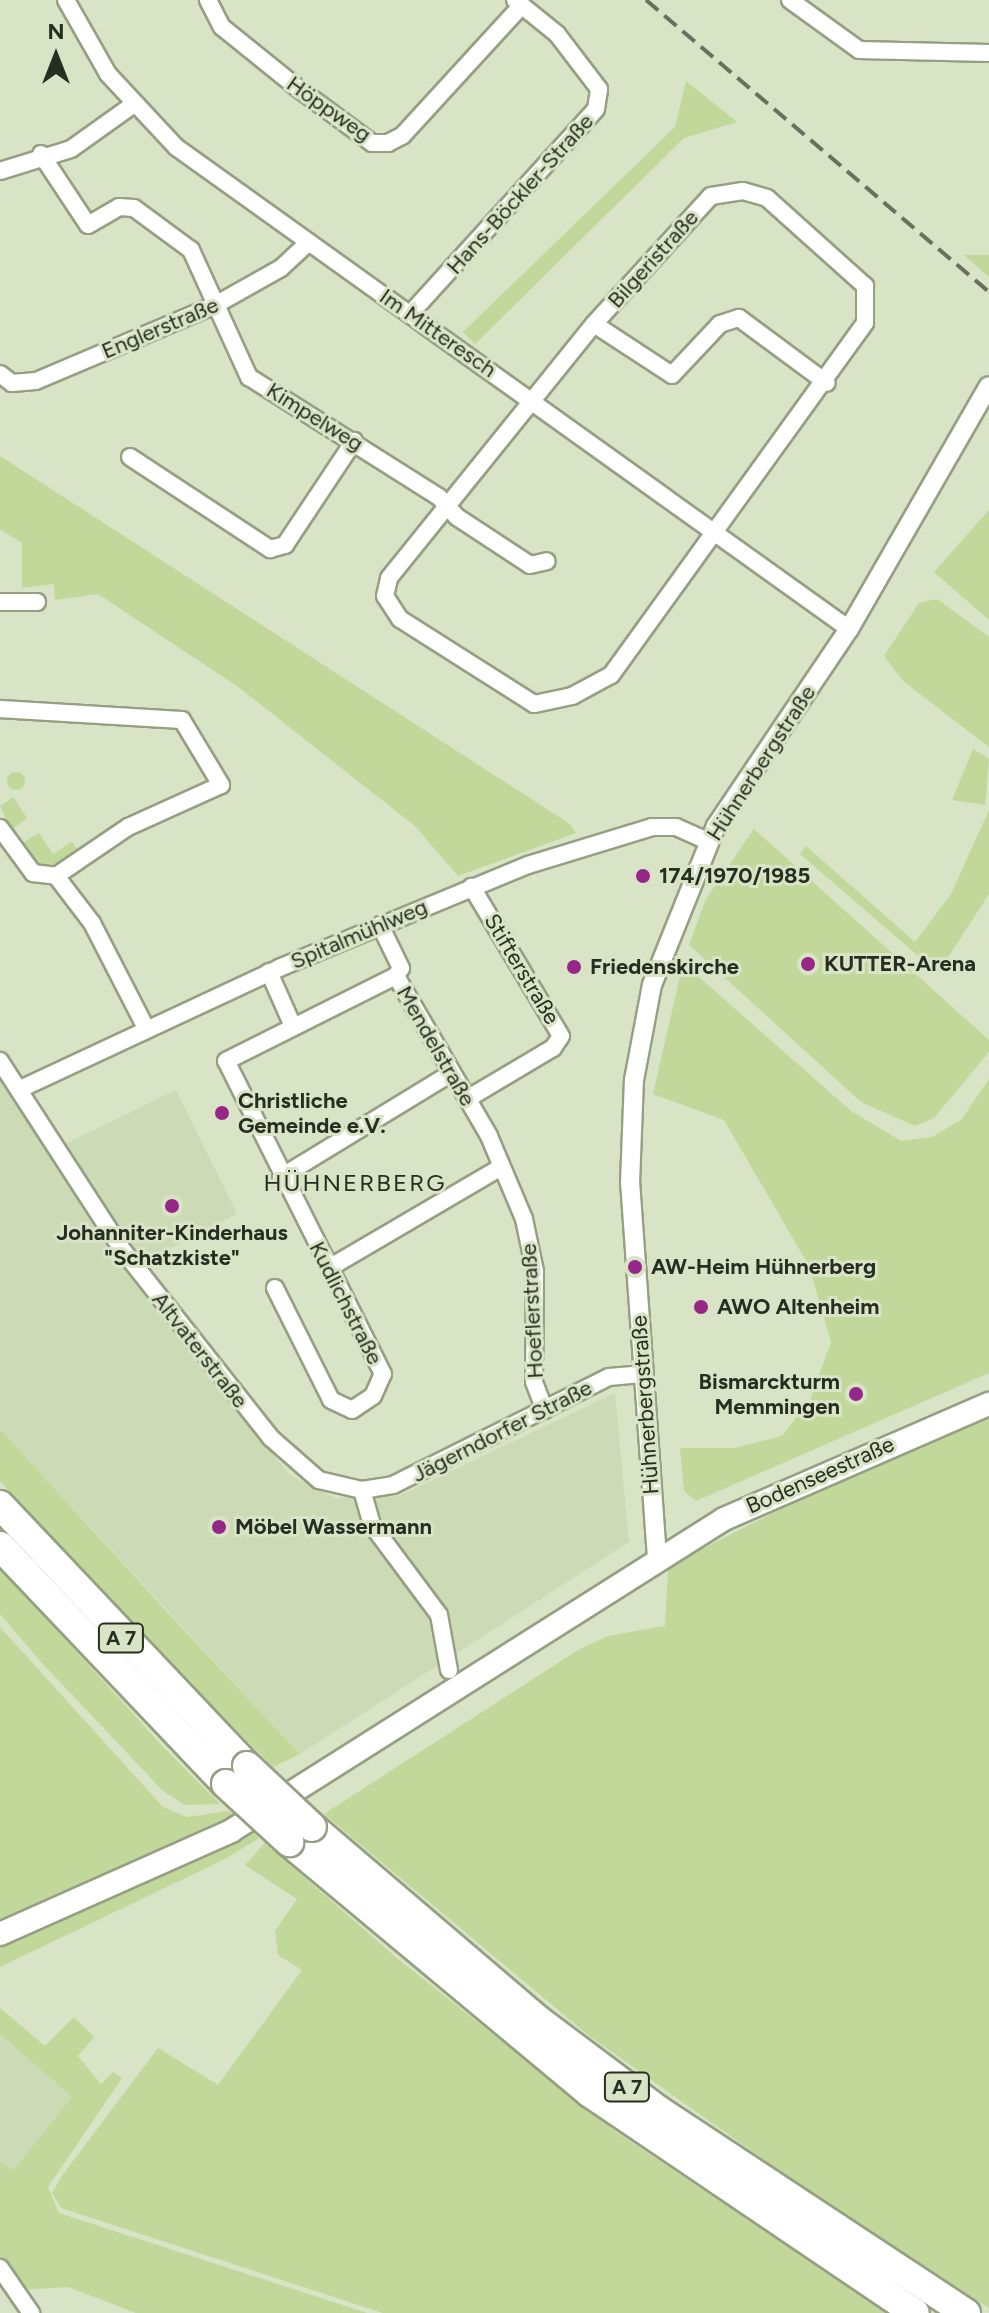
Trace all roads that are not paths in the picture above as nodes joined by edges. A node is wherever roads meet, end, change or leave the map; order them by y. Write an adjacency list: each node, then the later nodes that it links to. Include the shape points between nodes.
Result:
1 (66, 0): 6 (street, Im Mitteresch)
2 (208, 0): 4 (street, Höppweg, via 222,27 372,143 402,136)
3 (790, 0): 5 (street, via 859,50)
4 (518, 3): 11 (street, Hans-Böckler-Straße, via 557,34 599,89 596,109)
5 (989, 53)
6 (134, 104): 7 (street, via 71,149); 9 (street, Im Mitteresch, via 176,147)
7 (41, 154): 8 (street); 10 (street, Kimpelweg, via 88,225 119,207 134,208 191,250)
8 (0, 171)
9 (309, 242): 10 (street, Englerstraße, via 281,268); 11 (street, Im Mitteresch)
10 (217, 304): 13 (street, Englerstraße, via 36,381 12,383); 17 (street, Kimpelweg, via 249,377)
11 (411, 313): 16 (street, Im Mitteresch)
12 (594, 324): 14 (street, via 672,375 720,324 739,318); 14 (street, Bilgeristraße, via 711,196 743,191 767,198 865,286 865,323); 16 (street, Bilgeristraße)
13 (0, 374)
14 (827, 383): 20 (street, Bilgeristraße)
15 (989, 386): 24 (street, Hühnerbergstraße)
16 (533, 400): 19 (street, Bilgeristraße); 20 (street, Im Mitteresch)
17 (354, 441): 18 (street, via 285,545 270,549); 19 (street, Kimpelweg)
18 (130, 457)
19 (447, 506): 20 (street, Bilgeristraße, via 389,578 385,596 400,619 534,704 572,696 611,675); 21 (street, Kimpelweg, via 530,565)
20 (711, 528): 24 (street, Im Mitteresch)
21 (547, 561)
22 (0, 602): 23 (street)
23 (37, 602)
24 (849, 629): 27 (street, Hühnerbergstraße)
25 (0, 709): 28 (street, via 182,720 221,785 128,827)
26 (0, 828): 28 (street, via 33,873)
27 (709, 842): 29 (street, Spitalmühlweg, via 676,827 652,827); 43 (street, Hühnerbergstraße, via 664,945 634,1080 630,1183)
28 (56, 876): 34 (street, via 92,923)
29 (472, 887): 30 (street, Spitalmühlweg); 38 (street, Stifterstraße, via 561,1036 553,1048)
30 (380, 925): 31 (street, Spitalmühlweg); 32 (street, Mendelstraße, via 401,968)
31 (269, 972): 33 (street); 34 (street, Spitalmühlweg)
32 (396, 976): 33 (street); 36 (street, Mendelstraße)
33 (292, 1024): 40 (street, Kudlichstraße, via 231,1055 228,1074)
34 (146, 1028): 37 (street, Spitalmühlweg)
35 (0, 1061): 37 (street, Altvaterstraße)
36 (450, 1074): 38 (street, Mendelstraße); 40 (street)
37 (20, 1089): 46 (street, Altvaterstraße, via 121,1248 271,1438 319,1480)
38 (467, 1099): 39 (street, Mendelstraße)
39 (501, 1167): 41 (street); 45 (street, Hoeflerstraße, via 530,1241 534,1382)
40 (281, 1177): 41 (street, Kudlichstraße)
41 (329, 1268): 42 (street, Kudlichstraße, via 383,1374 373,1396 352,1410 331,1400)
42 (275, 1288)
43 (642, 1374): 45 (street, Jägerndorfer Straße, via 609,1377); 49 (street, Hühnerbergstraße)
44 (989, 1404): 49 (main road, Bodenseestraße, via 793,1486)
45 (545, 1410): 46 (street, Jägerndorfer Straße, via 411,1478)
46 (362, 1490): 50 (street, via 372,1525 439,1615)
47 (0, 1505): 51 (highway, A 7)
48 (0, 1546): 51 (highway, A 7)
49 (657, 1558): 53 (main road, Bodenseestraße, via 244,1824)
50 (449, 1670)
51 (237, 1775): 52 (highway, A 7, bridge)
52 (300, 1834): 56 (highway, A 7, via 590,2093); 57 (highway, A 7, via 658,2110)
53 (0, 1934)
54 (0, 2268): 55 (street)
55 (31, 2313)
56 (915, 2313)
57 (966, 2313)

